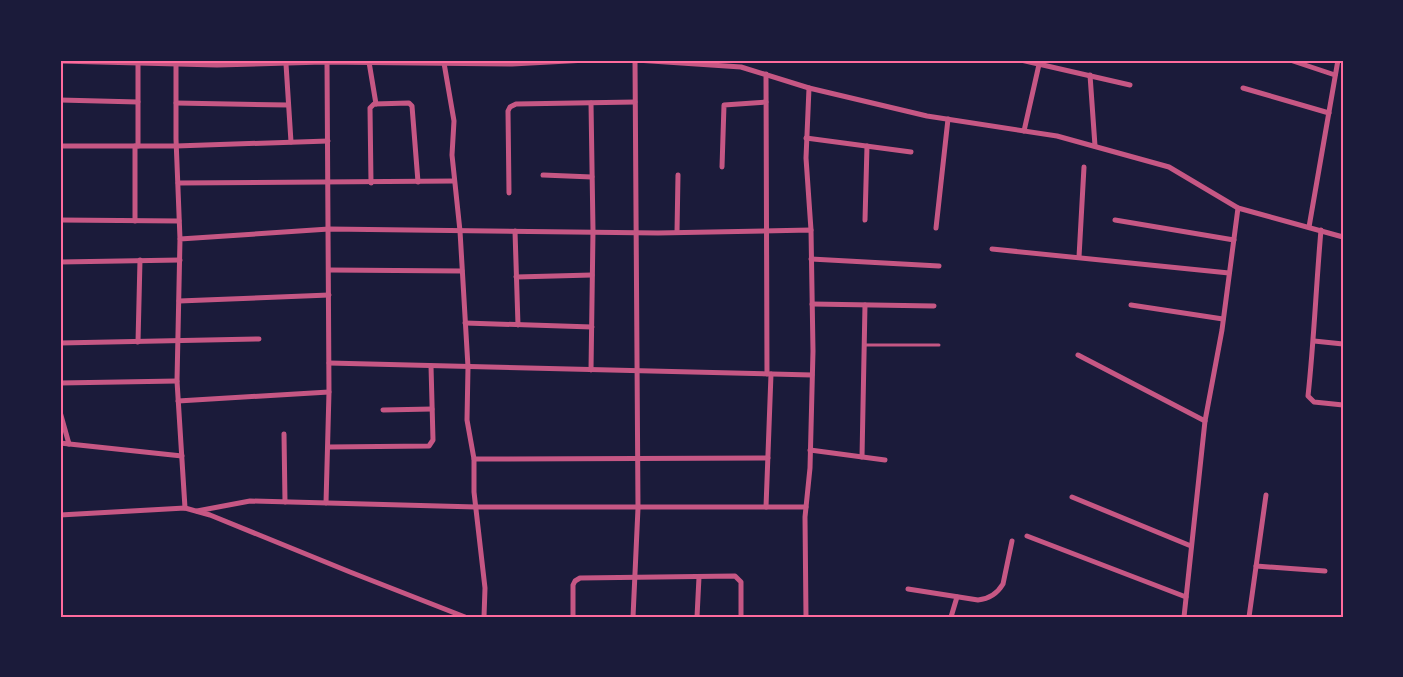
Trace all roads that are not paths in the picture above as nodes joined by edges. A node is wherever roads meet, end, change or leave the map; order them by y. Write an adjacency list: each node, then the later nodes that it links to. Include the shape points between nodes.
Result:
1 (586, 60): 7 (street, via 512,64)
2 (636, 60): 11 (street); 25 (street)
3 (1022, 60): 12 (street)
4 (1290, 60): 19 (street)
5 (1338, 60): 19 (street)
6 (60, 61): 15 (street)
7 (452, 61): 13 (street)
8 (176, 62): 15 (street); 16 (street); 27 (street)
9 (327, 62): 10 (street); 16 (street); 35 (street)
10 (369, 62): 13 (street); 29 (street)
11 (700, 62): 14 (street)
12 (1040, 62): 18 (street); 33 (street)
13 (444, 63): 49 (street, via 454,121)
14 (730, 63): 17 (street)
15 (138, 64): 24 (street)
16 (286, 64): 30 (street)
17 (766, 75): 21 (street); 26 (street)
18 (1090, 75): 20 (street); 41 (street)
19 (1335, 75): 31 (street)
20 (1130, 85)
21 (808, 88): 32 (street); 34 (street)
22 (1243, 88): 31 (street)
23 (60, 100): 24 (street)
24 (138, 102): 38 (street)
25 (635, 102): 28 (street); 70 (street)
26 (765, 102): 44 (street, via 724,105); 69 (street)
27 (176, 103): 30 (street); 39 (street)
28 (591, 103): 47 (street); 53 (street, via 510,106)
29 (376, 104): 48 (street, via 411,104); 52 (street, via 370,108)
30 (288, 105): 36 (street)
31 (1329, 113): 60 (street)
32 (948, 119): 33 (street); 61 (street)
33 (1024, 131): 41 (street)
34 (806, 138): 40 (street); 64 (street)
35 (327, 141): 36 (street); 51 (street)
36 (291, 142): 39 (street)
37 (60, 146): 38 (street)
38 (137, 146): 39 (street); 58 (street)
39 (176, 146): 50 (street)
40 (867, 146): 42 (street); 55 (street)
41 (1095, 146): 54 (street, via 1169,167)
42 (911, 152)
43 (1084, 166): 76 (street)
44 (722, 167)
45 (543, 175): 47 (street)
46 (678, 175): 71 (street)
47 (592, 177): 68 (street)
48 (418, 182): 49 (street); 52 (street)
49 (454, 182): 66 (street)
50 (178, 183): 51 (street); 59 (street)
51 (328, 183): 52 (street); 63 (street)
52 (371, 183)
53 (509, 193)
54 (1238, 208): 60 (street); 74 (street)
55 (865, 219)
56 (60, 220): 58 (street)
57 (1115, 220): 74 (street)
58 (135, 221): 59 (street)
59 (179, 221): 73 (street)
60 (1309, 227): 65 (street)
61 (936, 228)
62 (1343, 228): 72 (street)
63 (329, 229): 66 (street); 73 (street); 82 (street)
64 (811, 230): 69 (street); 77 (street)
65 (1321, 230): 72 (street); 99 (street)
66 (460, 231): 67 (street); 83 (street)
67 (515, 231): 68 (street); 86 (street)
68 (593, 231): 70 (street); 85 (street)
69 (766, 231): 71 (street); 111 (street)
70 (636, 232): 71 (street); 110 (street)
71 (676, 232)
72 (1342, 236)
73 (180, 239): 79 (street)
74 (1234, 240): 84 (street)
75 (992, 249): 76 (street)
76 (1079, 257): 84 (street)
77 (811, 259): 81 (street); 89 (street)
78 (140, 260): 79 (street); 80 (street); 100 (street)
79 (180, 260): 88 (street)
80 (60, 262)
81 (939, 266)
82 (329, 270): 83 (street); 87 (street)
83 (462, 271): 94 (street)
84 (1229, 273): 93 (street)
85 (592, 275): 86 (street); 96 (street)
86 (516, 277): 95 (street)
87 (329, 295): 88 (street); 106 (street)
88 (179, 300): 98 (street)
89 (812, 304): 91 (street); 112 (street)
90 (1131, 304): 93 (street)
91 (865, 305): 92 (street); 103 (street)
92 (934, 306)
93 (1223, 319): 121 (street)
94 (465, 323): 95 (street); 108 (street)
95 (518, 325): 96 (street)
96 (592, 327): 109 (street)
97 (259, 339): 98 (street)
98 (178, 341): 100 (street); 113 (street)
99 (1314, 341): 102 (street); 117 (street, via 1308,396 1314,402)
100 (138, 342): 101 (street)
101 (60, 343)
102 (1343, 344)
103 (864, 345): 104 (lane); 128 (street)
104 (939, 345)
105 (1078, 355): 121 (street)
106 (329, 363): 107 (street); 115 (street)
107 (431, 366): 108 (street); 118 (street)
108 (468, 368): 109 (street); 131 (street, via 468,420)
109 (591, 370): 110 (street)
110 (637, 371): 111 (street); 129 (street)
111 (769, 374): 112 (street); 130 (street)
112 (812, 375): 126 (street)
113 (177, 381): 114 (street); 116 (street)
114 (60, 383)
115 (329, 392): 116 (street); 125 (street)
116 (178, 401): 127 (street)
117 (1343, 405)
118 (432, 409): 119 (street); 125 (street, via 433,441 429,446)
119 (383, 410)
120 (60, 412): 124 (street)
121 (1205, 421): 146 (street)
122 (284, 434): 135 (street)
123 (60, 443): 124 (street)
124 (69, 444): 127 (street)
125 (328, 447): 136 (street)
126 (810, 450): 128 (street); 139 (street)
127 (182, 456): 140 (street)
128 (862, 457): 132 (street)
129 (637, 458): 130 (street); 131 (street); 141 (street)
130 (768, 458): 138 (street)
131 (474, 459): 137 (street)
132 (885, 460)
133 (1266, 495): 147 (street)
134 (1072, 497): 146 (street)
135 (285, 502): 136 (street); 142 (street, via 250,501)
136 (326, 503): 137 (street)
137 (476, 507): 141 (street); 155 (street, via 485,588)
138 (766, 507): 139 (street); 141 (street)
139 (806, 507): 160 (street)
140 (185, 508): 142 (street); 143 (street)
141 (638, 508): 149 (street)
142 (197, 511): 154 (street)
143 (60, 515)
144 (1027, 536): 153 (street)
145 (1012, 541): 152 (street, via 1000,590 984,600)
146 (1191, 546): 153 (street)
147 (1256, 566): 148 (street); 163 (street)
148 (1325, 571)
149 (635, 577): 150 (street); 156 (street, via 575,581); 157 (street)
150 (699, 577): 158 (street); 159 (street, via 739,578)
151 (908, 589): 152 (street)
152 (957, 597): 161 (street)
153 (1186, 597): 162 (street)
154 (465, 617)
155 (484, 617)
156 (573, 617)
157 (633, 617)
158 (698, 617)
159 (741, 617)
160 (806, 617)
161 (951, 617)
162 (1184, 617)
163 (1249, 617)

